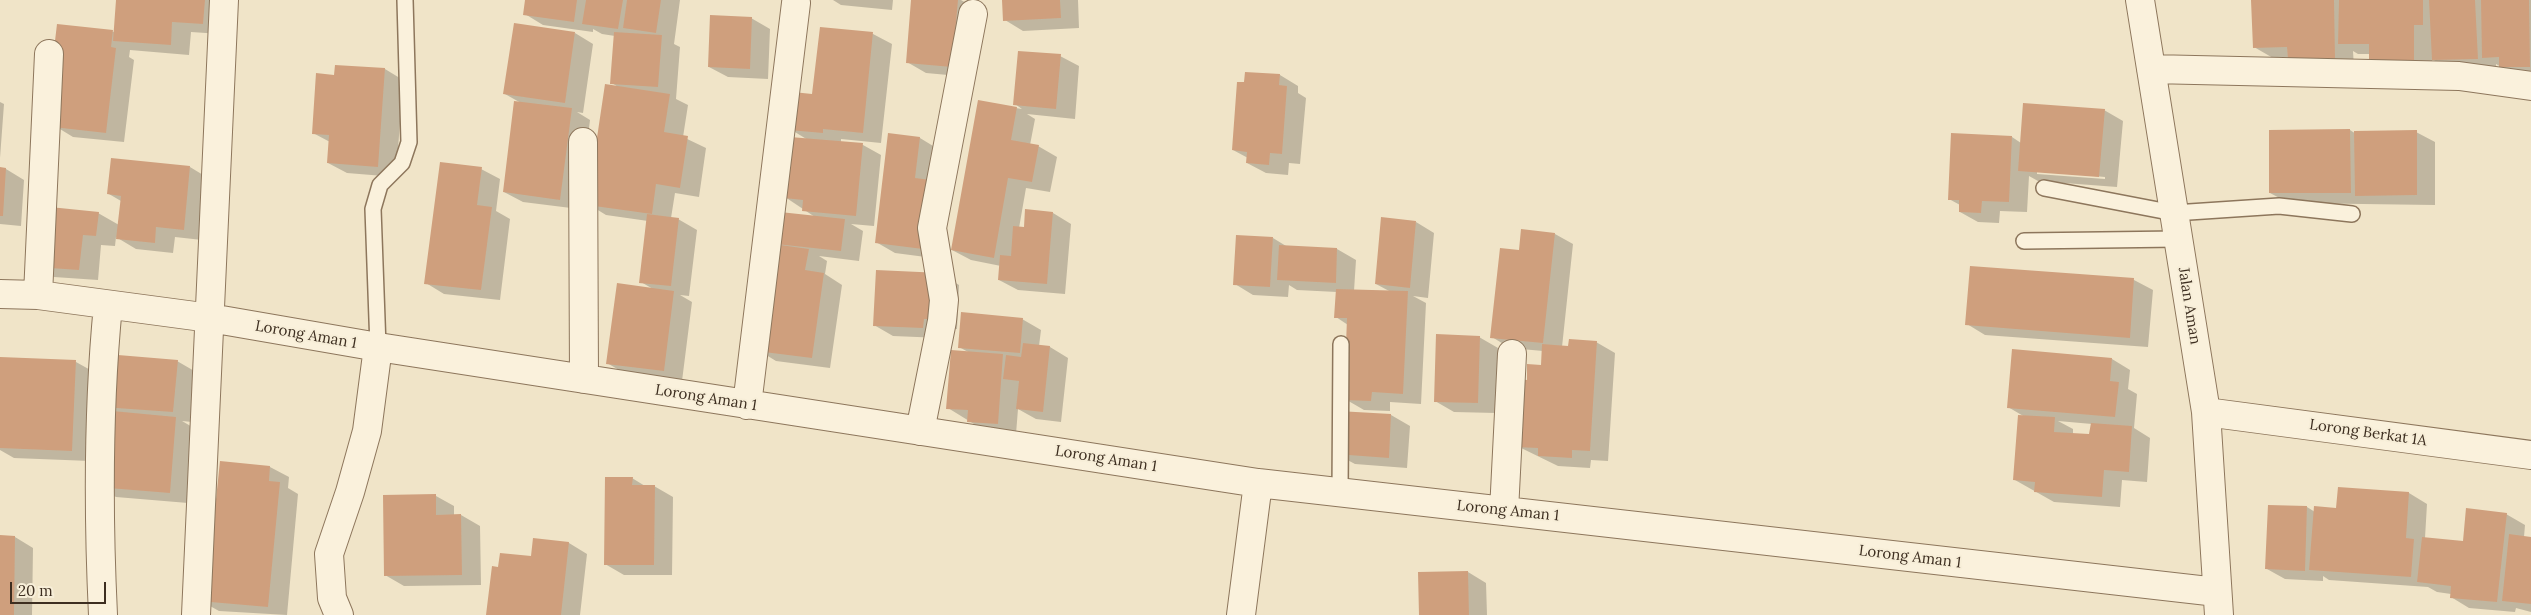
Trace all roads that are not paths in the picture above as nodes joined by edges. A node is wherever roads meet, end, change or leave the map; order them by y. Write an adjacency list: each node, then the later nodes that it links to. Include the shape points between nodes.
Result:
1 (224, 0): 17 (street)
2 (404, 0): 19 (lane, via 409,142 402,163 380,186 374,209)
3 (2140, 0): 7 (street, Jalan Aman)
4 (796, 3): 22 (street)
5 (973, 14): 24 (street, via 932,228 944,300)
6 (49, 54): 15 (street)
7 (2151, 69): 8 (street, via 2459,76); 12 (street, Jalan Aman)
8 (2531, 86)
9 (583, 142): 21 (street)
10 (2044, 188): 12 (lane)
11 (2352, 214): 12 (lane, via 2279,206)
12 (2176, 226): 13 (lane); 23 (street, Jalan Aman)
13 (2024, 241)
14 (0, 294): 15 (street, Lorong Aman 1)
15 (38, 295): 16 (street, Lorong Aman 1)
16 (108, 305): 17 (street, Lorong Aman 1); 30 (street, via 98,453)
17 (210, 318): 19 (street, Lorong Aman 1); 31 (street)
18 (1341, 344): 27 (lane)
19 (378, 347): 21 (street, Lorong Aman 1); 32 (street, via 367,431 329,554 332,598)
20 (1512, 354): 28 (street)
21 (584, 379): 22 (street, Lorong Aman 1)
22 (747, 405): 24 (street, Lorong Aman 1)
23 (2206, 412): 25 (street, Lorong Berkat 1A); 29 (street, Jalan Aman)
24 (920, 431): 26 (street, Lorong Aman 1)
25 (2531, 455)
26 (1258, 483): 27 (street, Lorong Aman 1); 33 (street)
27 (1340, 492): 28 (street, Lorong Aman 1)
28 (1504, 511): 29 (street, Lorong Aman 1)
29 (2218, 603)
30 (103, 615)
31 (196, 615)
32 (339, 615)
33 (1241, 615)

